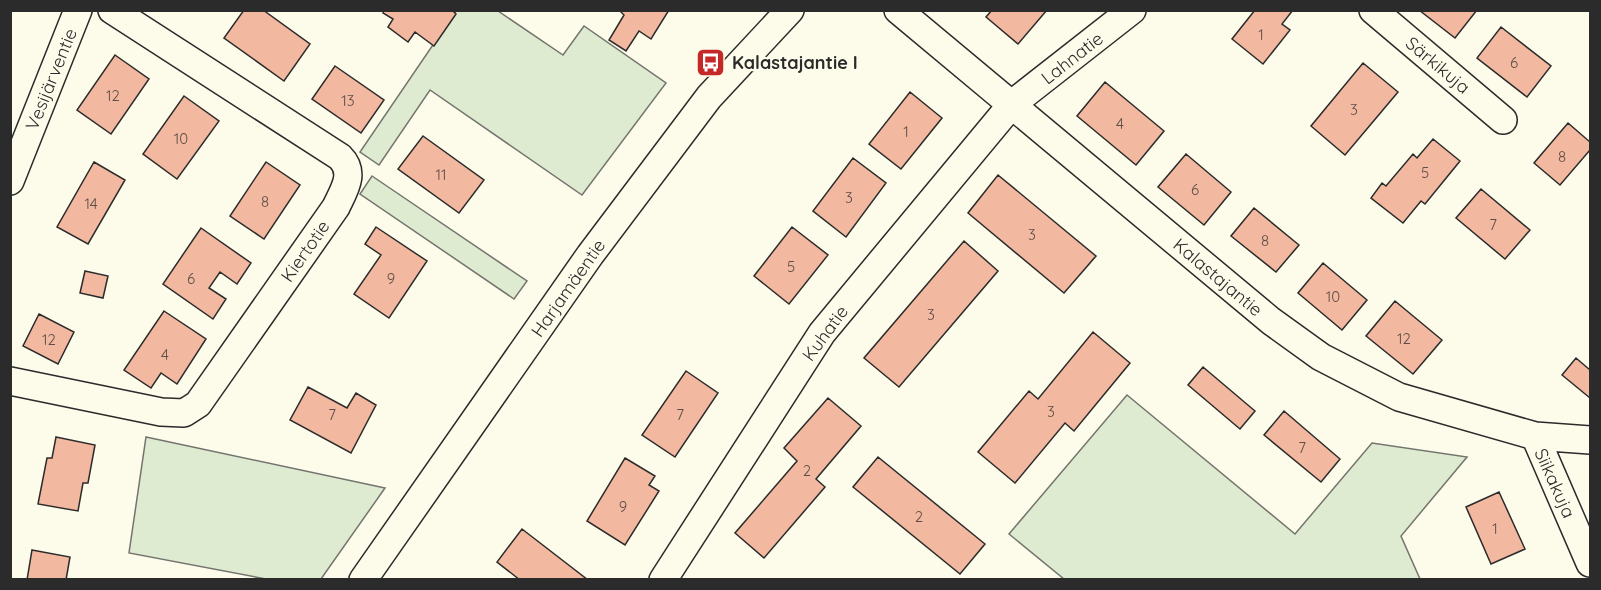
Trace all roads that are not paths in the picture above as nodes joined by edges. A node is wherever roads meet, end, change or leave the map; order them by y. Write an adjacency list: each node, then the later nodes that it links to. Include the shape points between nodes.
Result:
1 (78, 10): 9 (street, Vesijärventie)
2 (112, 10): 10 (street, Kiertotie, via 340,157 346,164 348,180 336,207 198,404 184,412 161,412)
3 (790, 10): 14 (street, Harjamäentie, via 709,97 604,237)
4 (898, 10): 7 (street, Kalastajantie)
5 (1132, 10): 7 (street, Lahnatie)
6 (1373, 10): 8 (street, Särkikuja)
7 (1012, 105): 11 (street, Kalastajantie, via 1271,321 1321,357 1399,397); 15 (street, Kuhatie, via 822,333)
8 (1503, 120)
9 (10, 181)
10 (10, 381)
11 (1535, 436): 12 (street, Kalastajantie); 13 (street, Siikakuja)
12 (1590, 440)
13 (1590, 563)
14 (363, 579)
15 (663, 579)

